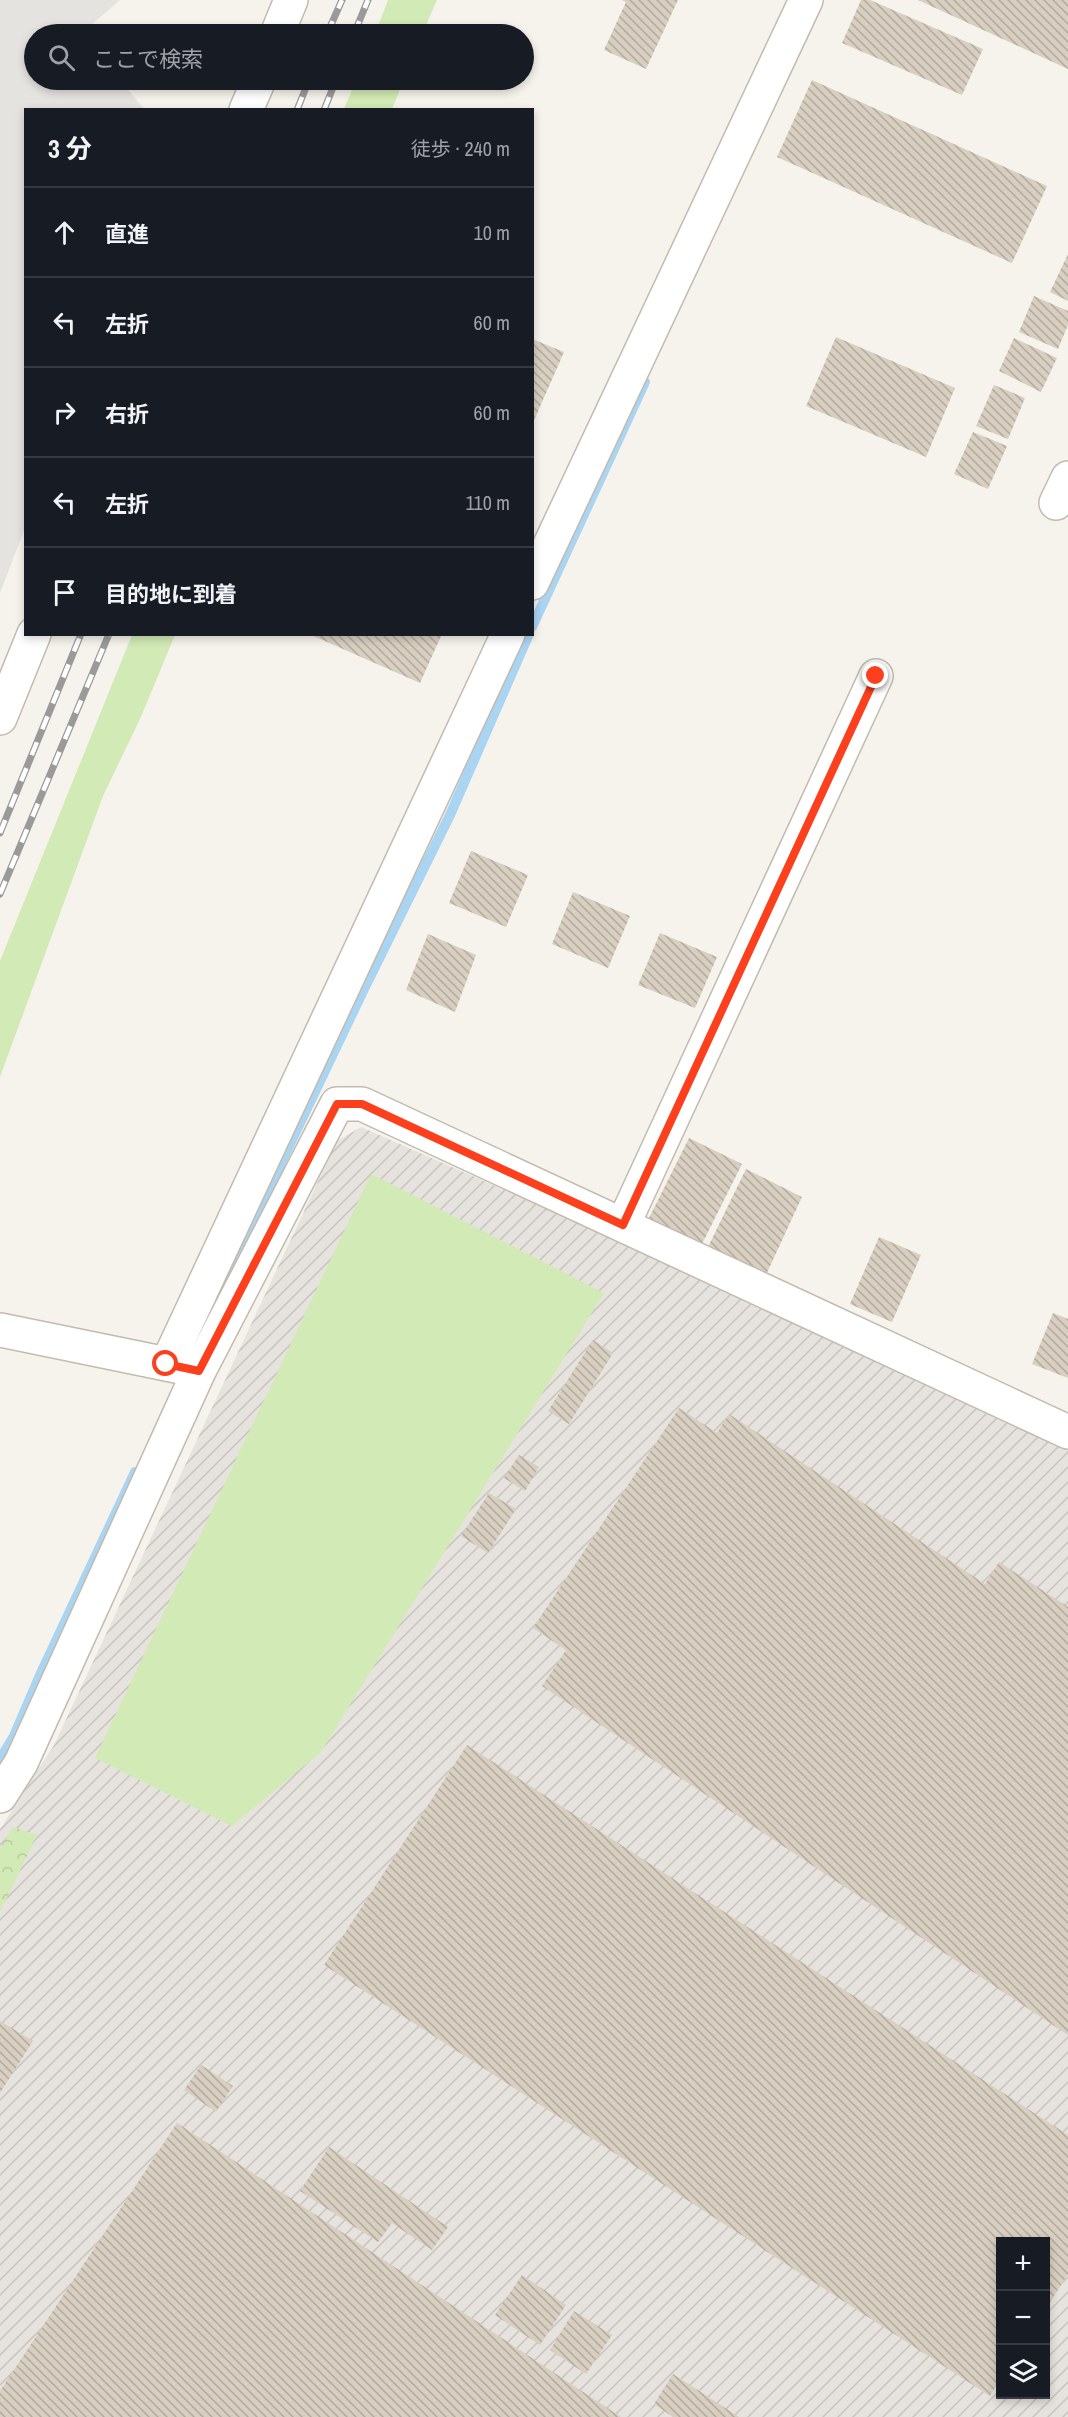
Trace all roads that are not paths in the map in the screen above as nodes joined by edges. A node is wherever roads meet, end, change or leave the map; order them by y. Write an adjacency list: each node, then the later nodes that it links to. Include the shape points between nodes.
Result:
1 (291, 0): 3 (street)
2 (806, 0): 6 (street)
3 (281, 24)
4 (255, 90): 5 (street)
5 (247, 108)
6 (534, 579)
7 (33, 636): 10 (street)
8 (507, 636): 13 (street)
9 (876, 676): 11 (street)
10 (0, 718)
11 (623, 1225): 14 (street, via 362,1104 337,1104); 15 (street)
12 (0, 1330): 13 (street)
13 (166, 1364): 14 (street)
14 (199, 1371): 16 (street, via 21,1763)
15 (1068, 1432)
16 (0, 1796)

